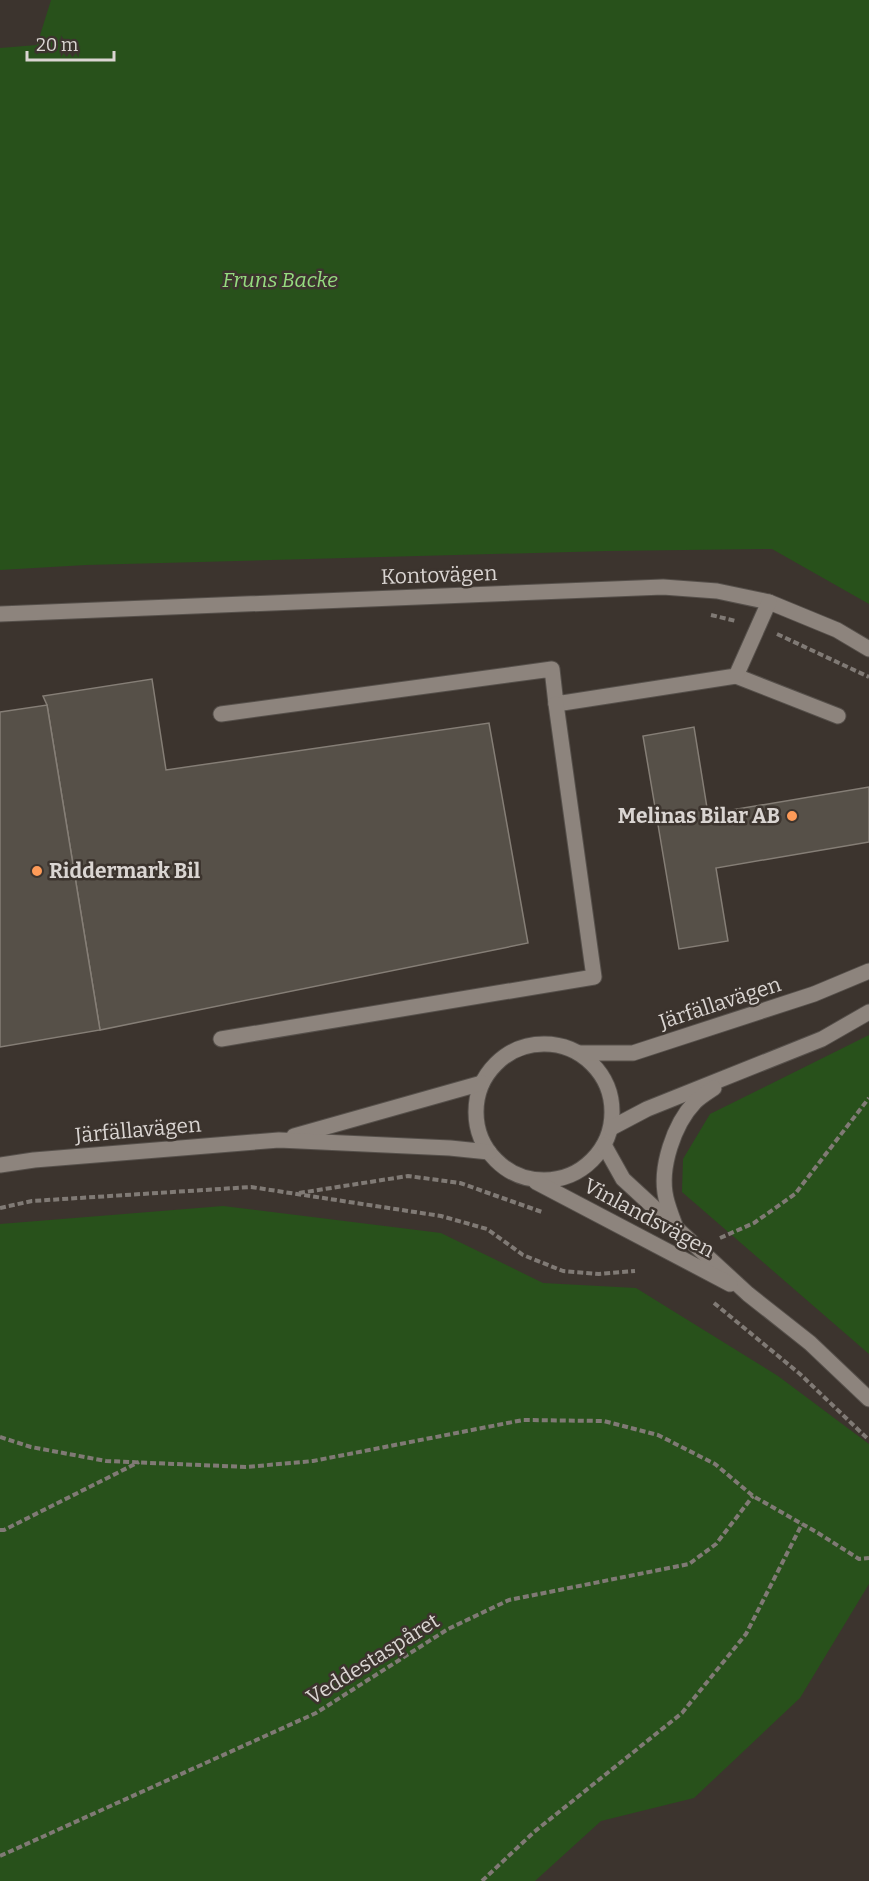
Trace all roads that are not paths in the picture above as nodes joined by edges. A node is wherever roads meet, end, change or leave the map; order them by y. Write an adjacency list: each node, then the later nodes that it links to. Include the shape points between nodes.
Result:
1 (769, 602): 2 (street, Kontovägen, via 717,591 663,587); 3 (street, Kontovägen, via 837,630); 4 (street)
2 (0, 614)
3 (869, 649)
4 (736, 676): 5 (street); 7 (street)
5 (556, 704): 6 (street, via 552,669); 10 (street, via 594,977)
6 (221, 714)
7 (838, 716)
8 (869, 970): 11 (street, Järfällavägen, via 814,994 633,1053)
9 (869, 1012): 12 (street, via 822,1039)
10 (221, 1039)
11 (579, 1053): 13 (street, via 543,1043 524,1047 492,1067); 14 (street, via 604,1078 612,1102)
12 (729, 1076): 14 (street, via 646,1109); 20 (street, via 695,1102 678,1125 665,1173 665,1197)
13 (482, 1083): 15 (street, Järfällavägen); 17 (street, via 476,1121)
14 (611, 1128): 16 (street)
15 (279, 1140): 17 (street, Järfällavägen); 18 (street, Järfällavägen)
16 (604, 1145): 19 (street, via 581,1170 565,1178); 20 (street, Vinlandsvägen, via 623,1179)
17 (489, 1152): 19 (street, via 500,1165)
18 (0, 1165)
19 (531, 1179): 21 (street, Vinlandsvägen)
20 (676, 1228): 21 (street, Vinlandsvägen)
21 (748, 1294): 22 (street, Vinlandsvägen, via 810,1343)
22 (869, 1399)

